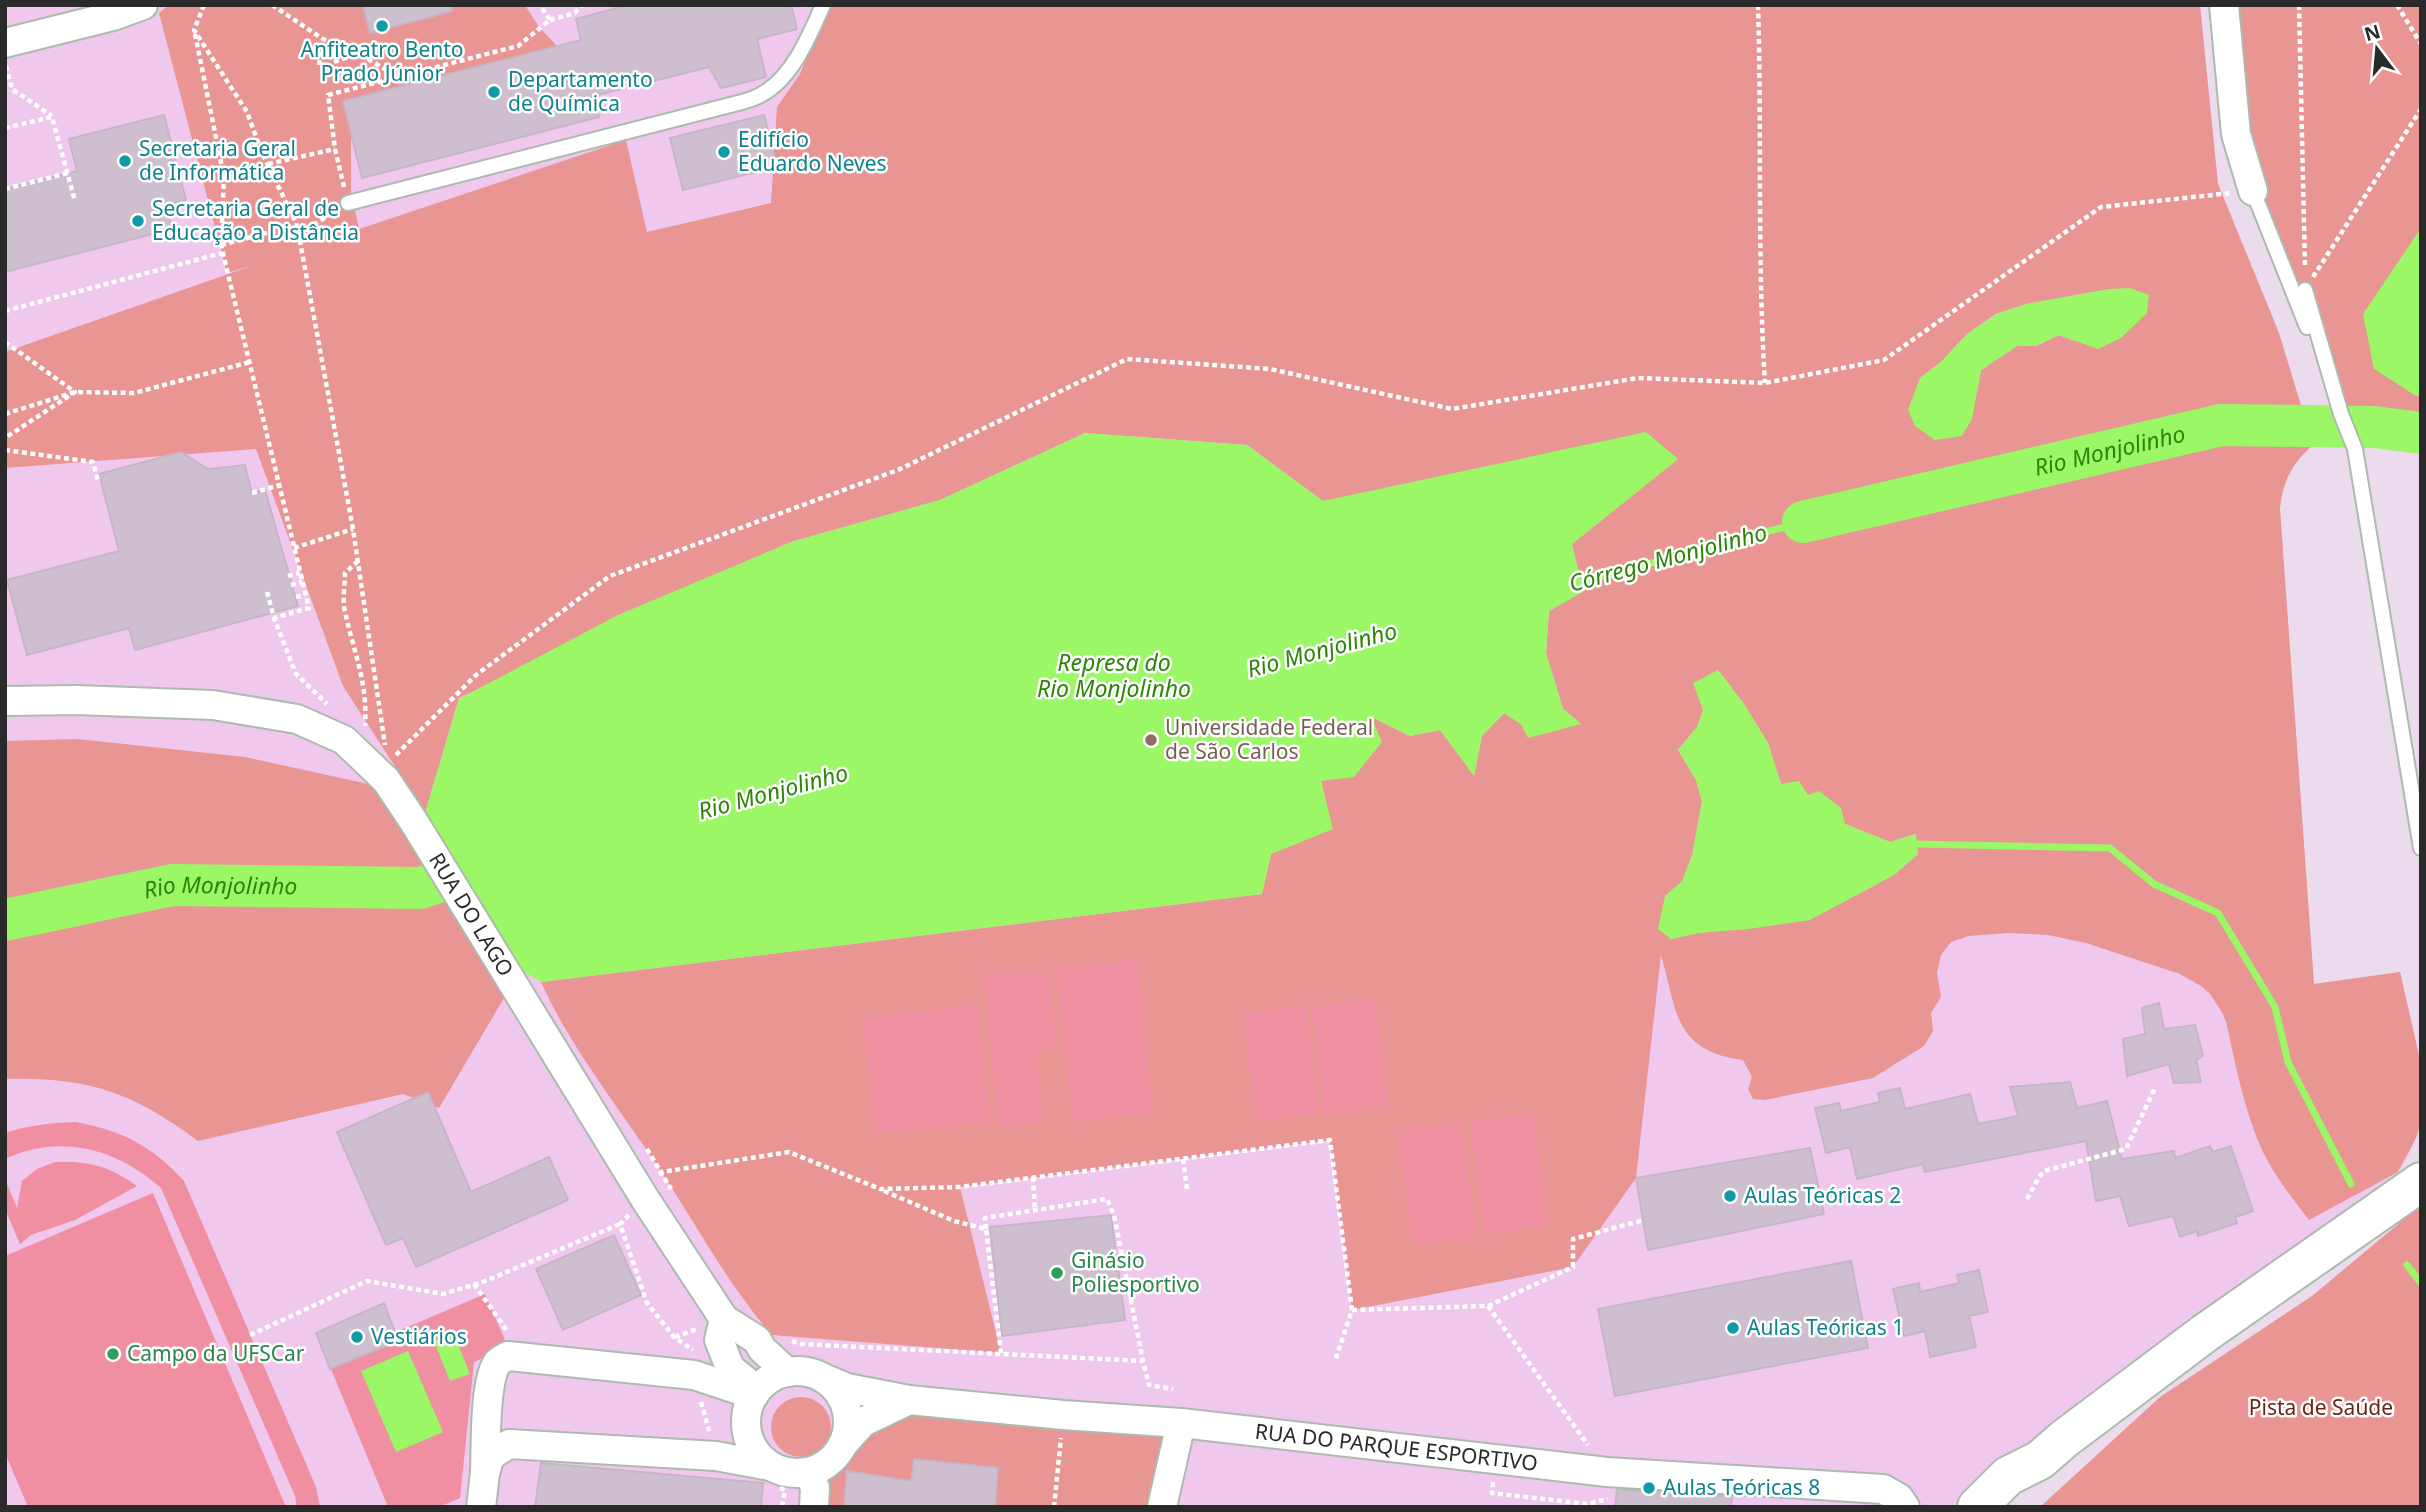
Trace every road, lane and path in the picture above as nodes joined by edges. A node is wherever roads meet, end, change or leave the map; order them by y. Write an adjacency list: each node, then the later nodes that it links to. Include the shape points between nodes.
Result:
1 (143, 5): 11 (street)
2 (272, 5): 14 (path)
3 (540, 5): 12 (path)
4 (582, 5): 12 (path, via 575,13)
5 (823, 5): 31 (lane, via 791,68 764,93)
6 (1758, 5): 40 (path, via 1761,327)
7 (2224, 5): 29 (street, via 2236,134)
8 (2299, 5): 36 (path)
9 (2397, 5): 16 (path)
10 (205, 6): 13 (path)
11 (112, 10): 15 (street)
12 (550, 20): 21 (path, via 518,46)
13 (194, 30): 26 (path, via 247,112); 34 (path, via 224,177)
14 (323, 39): 17 (path); 20 (path)
15 (5, 43)
16 (2421, 44)
17 (358, 53): 18 (path); 21 (path)
18 (334, 62)
19 (5, 63): 23 (path, via 12,89)
20 (319, 65)
21 (398, 78): 25 (path, via 328,95)
22 (2421, 109): 36 (path)
23 (52, 117): 24 (path); 27 (path)
24 (5, 128)
25 (335, 149): 26 (path); 31 (path)
26 (268, 164): 32 (path)
27 (68, 173): 28 (path); 30 (path)
28 (5, 189)
29 (2253, 191): 40 (path, via 2101,207 1884,360); 42 (lane)
30 (75, 201)
31 (348, 202): 33 (path)
32 (297, 225): 33 (path); 34 (path)
33 (299, 233): 49 (path)
34 (221, 245): 35 (path)
35 (222, 253): 37 (path); 39 (path)
36 (2305, 290): 42 (lane)
37 (5, 311)
38 (5, 342): 41 (path)
39 (250, 362): 41 (path, via 134,393); 47 (path)
40 (1766, 383): 64 (path, via 1638,378 1452,410 1270,369 1127,359 898,470 610,576 477,675)
41 (75, 392): 43 (path); 44 (path)
42 (2339, 408): 65 (lane, via 2355,449)
43 (5, 414)
44 (5, 438)
45 (5, 450): 46 (path, via 93,462)
46 (98, 481)
47 (280, 485): 48 (path); 50 (path)
48 (252, 493)
49 (353, 529): 50 (path); 51 (path)
50 (293, 548): 52 (path)
51 (358, 561): 62 (path, via 345,573 344,609 367,703); 63 (path)
52 (299, 573): 53 (path); 54 (path)
53 (288, 576)
54 (302, 582): 55 (path); 57 (path)
55 (291, 585)
56 (267, 592): 59 (path)
57 (305, 595): 58 (path); 59 (path, via 309,608)
58 (296, 597)
59 (274, 618): 60 (path)
60 (296, 674)
61 (5, 701): 81 (street, RUA DO LAGO, via 213,705 296,719 344,740 387,780)
62 (365, 728)
63 (386, 750)
64 (388, 763)
65 (2421, 848)
66 (2155, 1088): 73 (path, via 2126,1149 2045,1171)
67 (1183, 1158): 69 (path); 72 (path); 80 (path, via 1330,1140)
68 (662, 1172): 71 (path, via 789,1152)
69 (1033, 1177): 71 (path, via 959,1187); 74 (path)
70 (2421, 1182): 96 (main road, via 2205,1333)
71 (880, 1189): 77 (path, via 954,1221)
72 (1187, 1189)
73 (2027, 1199)
74 (1035, 1210): 77 (path, via 985,1217); 86 (path, via 1107,1199)
75 (1644, 1220): 79 (path, via 1573,1239 1573,1267)
76 (620, 1224): 78 (path)
77 (986, 1229): 84 (path)
78 (474, 1284): 82 (path, via 443,1294 367,1281); 85 (path)
79 (1488, 1306): 80 (path); 101 (path)
80 (1352, 1310): 87 (path)
81 (724, 1319): 88 (street, RUA DO LAGO, via 757,1340); 91 (street, via 719,1340 730,1368)
82 (250, 1335)
83 (781, 1338): 84 (path, via 801,1344)
84 (1001, 1353): 86 (path)
85 (527, 1357): 91 (street, via 694,1375); 100 (street, via 508,1356 494,1369 488,1394)
86 (1143, 1361): 90 (path, via 1149,1385)
87 (1335, 1361)
88 (787, 1372): 89 (street); 91 (street)
89 (823, 1378): 92 (street, RUA DO PARQUE ESPORTIVO, via 847,1388); 95 (street, via 843,1400 848,1430)
90 (1173, 1389)
91 (755, 1392): 98 (street, via 747,1434)
92 (909, 1400): 93 (street, RUA DO PARQUE ESPORTIVO); 95 (street, via 863,1422)
93 (1063, 1415): 94 (street, RUA DO PARQUE ESPORTIVO); 105 (path)
94 (1181, 1423): 97 (street, RUA DO PARQUE ESPORTIVO); 106 (street)
95 (843, 1444): 99 (street, via 835,1457)
96 (2040, 1460): 107 (main road, via 2008,1476); 108 (main road)
97 (1496, 1461): 101 (street, RUA DO PARQUE ESPORTIVO); 101 (path, via 1492,1493 1587,1504)
98 (770, 1466): 99 (street); 100 (street, via 716,1456 509,1444 490,1456)
99 (809, 1472): 104 (street, via 815,1488)
100 (485, 1473): 103 (street)
101 (1612, 1484): 102 (street, RUA DO PARQUE ESPORTIVO)
102 (1893, 1501)
103 (481, 1507)
104 (814, 1507)
105 (1054, 1507)
106 (1162, 1507)
107 (1977, 1507)
108 (2005, 1507)

